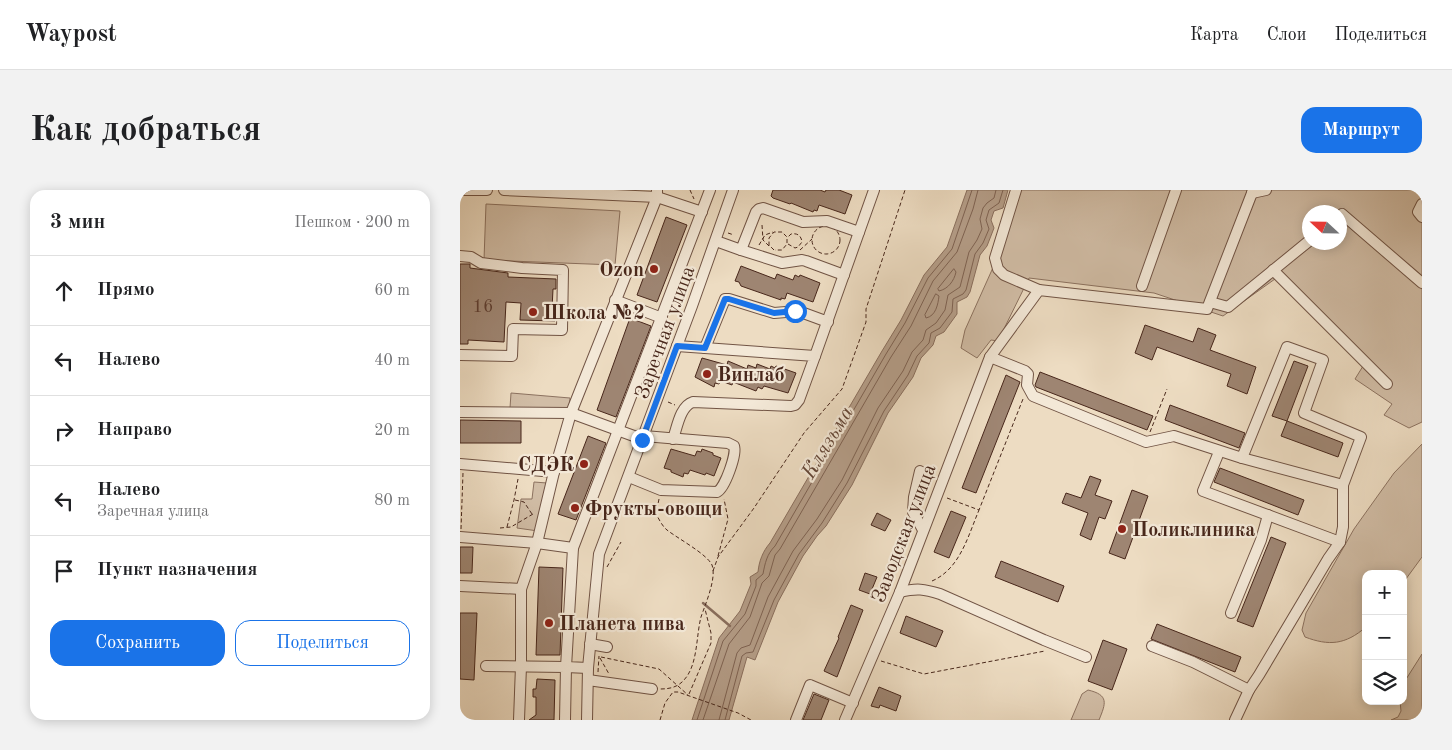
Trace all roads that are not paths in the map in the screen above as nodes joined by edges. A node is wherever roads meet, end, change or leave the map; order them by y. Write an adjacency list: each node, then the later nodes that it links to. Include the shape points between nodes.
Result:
1 (460, 190): 2 (street)
2 (486, 190)
3 (504, 190): 11 (street)
4 (710, 190): 13 (street)
5 (733, 190): 17 (street, Заречная улица)
6 (874, 190): 16 (street)
7 (1016, 190): 25 (street, via 994,258 1004,275)
8 (1176, 190): 24 (street)
9 (1266, 190): 10 (street)
10 (1253, 192): 27 (street)
11 (657, 193): 13 (street); 26 (street)
12 (1422, 204): 14 (street, via 1418,212)
13 (702, 212): 28 (street)
14 (1422, 217)
15 (1347, 218): 23 (street)
16 (859, 232): 19 (street, via 827,221 802,222 759,209); 22 (street)
17 (716, 240): 19 (street); 30 (street, Заречная улица)
18 (1302, 247): 21 (street)
19 (741, 250): 22 (street, via 782,264 802,260)
20 (460, 256): 32 (street, via 471,256 481,263 563,270 562,330 513,329 512,356)
21 (1273, 270): 27 (street, via 1228,307); 35 (street)
22 (844, 275): 29 (street)
23 (1422, 283)
24 (1142, 286)
25 (1039, 290): 27 (street, via 1207,309); 34 (street, Заводская улица)
26 (615, 300): 28 (street); 37 (street)
27 (1210, 302)
28 (662, 318): 38 (street)
29 (828, 322): 31 (street, via 798,311 774,313 725,299); 33 (street)
30 (677, 346): 31 (street); 39 (street, Заречная улица)
31 (705, 348): 33 (street)
32 (460, 355)
33 (815, 356): 40 (street, via 795,405 693,402 684,409)
34 (990, 357): 41 (street, via 1025,371 1033,396 1146,442 1174,436); 49 (street, Заводская улица)
35 (1387, 384)
36 (460, 412): 37 (street)
37 (571, 413): 38 (street); 45 (street)
38 (618, 430): 39 (street); 53 (street)
39 (643, 438): 40 (street); 46 (street, Заречная улица)
40 (673, 439): 46 (street, via 734,446 735,454 722,488 717,492 661,490)
41 (1219, 452): 42 (street); 48 (street, via 1203,491)
42 (1242, 458): 47 (street); 47 (street, via 1287,346 1323,360 1304,413 1361,437)
43 (462, 464): 45 (street)
44 (920, 471): 49 (street, via 913,512)
45 (554, 472): 52 (street)
46 (629, 477): 63 (street, Заречная улица, via 599,554 599,646)
47 (1343, 485): 51 (street)
48 (1268, 515): 51 (street); 57 (street)
49 (923, 530): 56 (street, Заводская улица)
50 (460, 537): 52 (street)
51 (1340, 542): 66 (street)
52 (537, 543): 53 (street); 55 (street)
53 (572, 548): 62 (street)
54 (460, 586): 55 (street)
55 (521, 589): 61 (street)
56 (900, 592): 59 (street, via 924,589 940,594); 67 (street, Заводская улица)
57 (1231, 612)
58 (1152, 646): 66 (street)
59 (1086, 657)
60 (486, 666): 61 (street)
61 (521, 666): 62 (street); 68 (street)
62 (566, 667): 63 (street); 69 (street)
63 (588, 668): 64 (street, Заречная улица)
64 (588, 680): 65 (street); 70 (street, Заречная улица)
65 (652, 689)
66 (1249, 690): 73 (street)
67 (852, 703): 71 (street, via 810,685); 72 (street, Заводская улица)
68 (519, 720)
69 (565, 720)
70 (587, 720)
71 (796, 720)
72 (845, 720)
73 (1235, 720)

